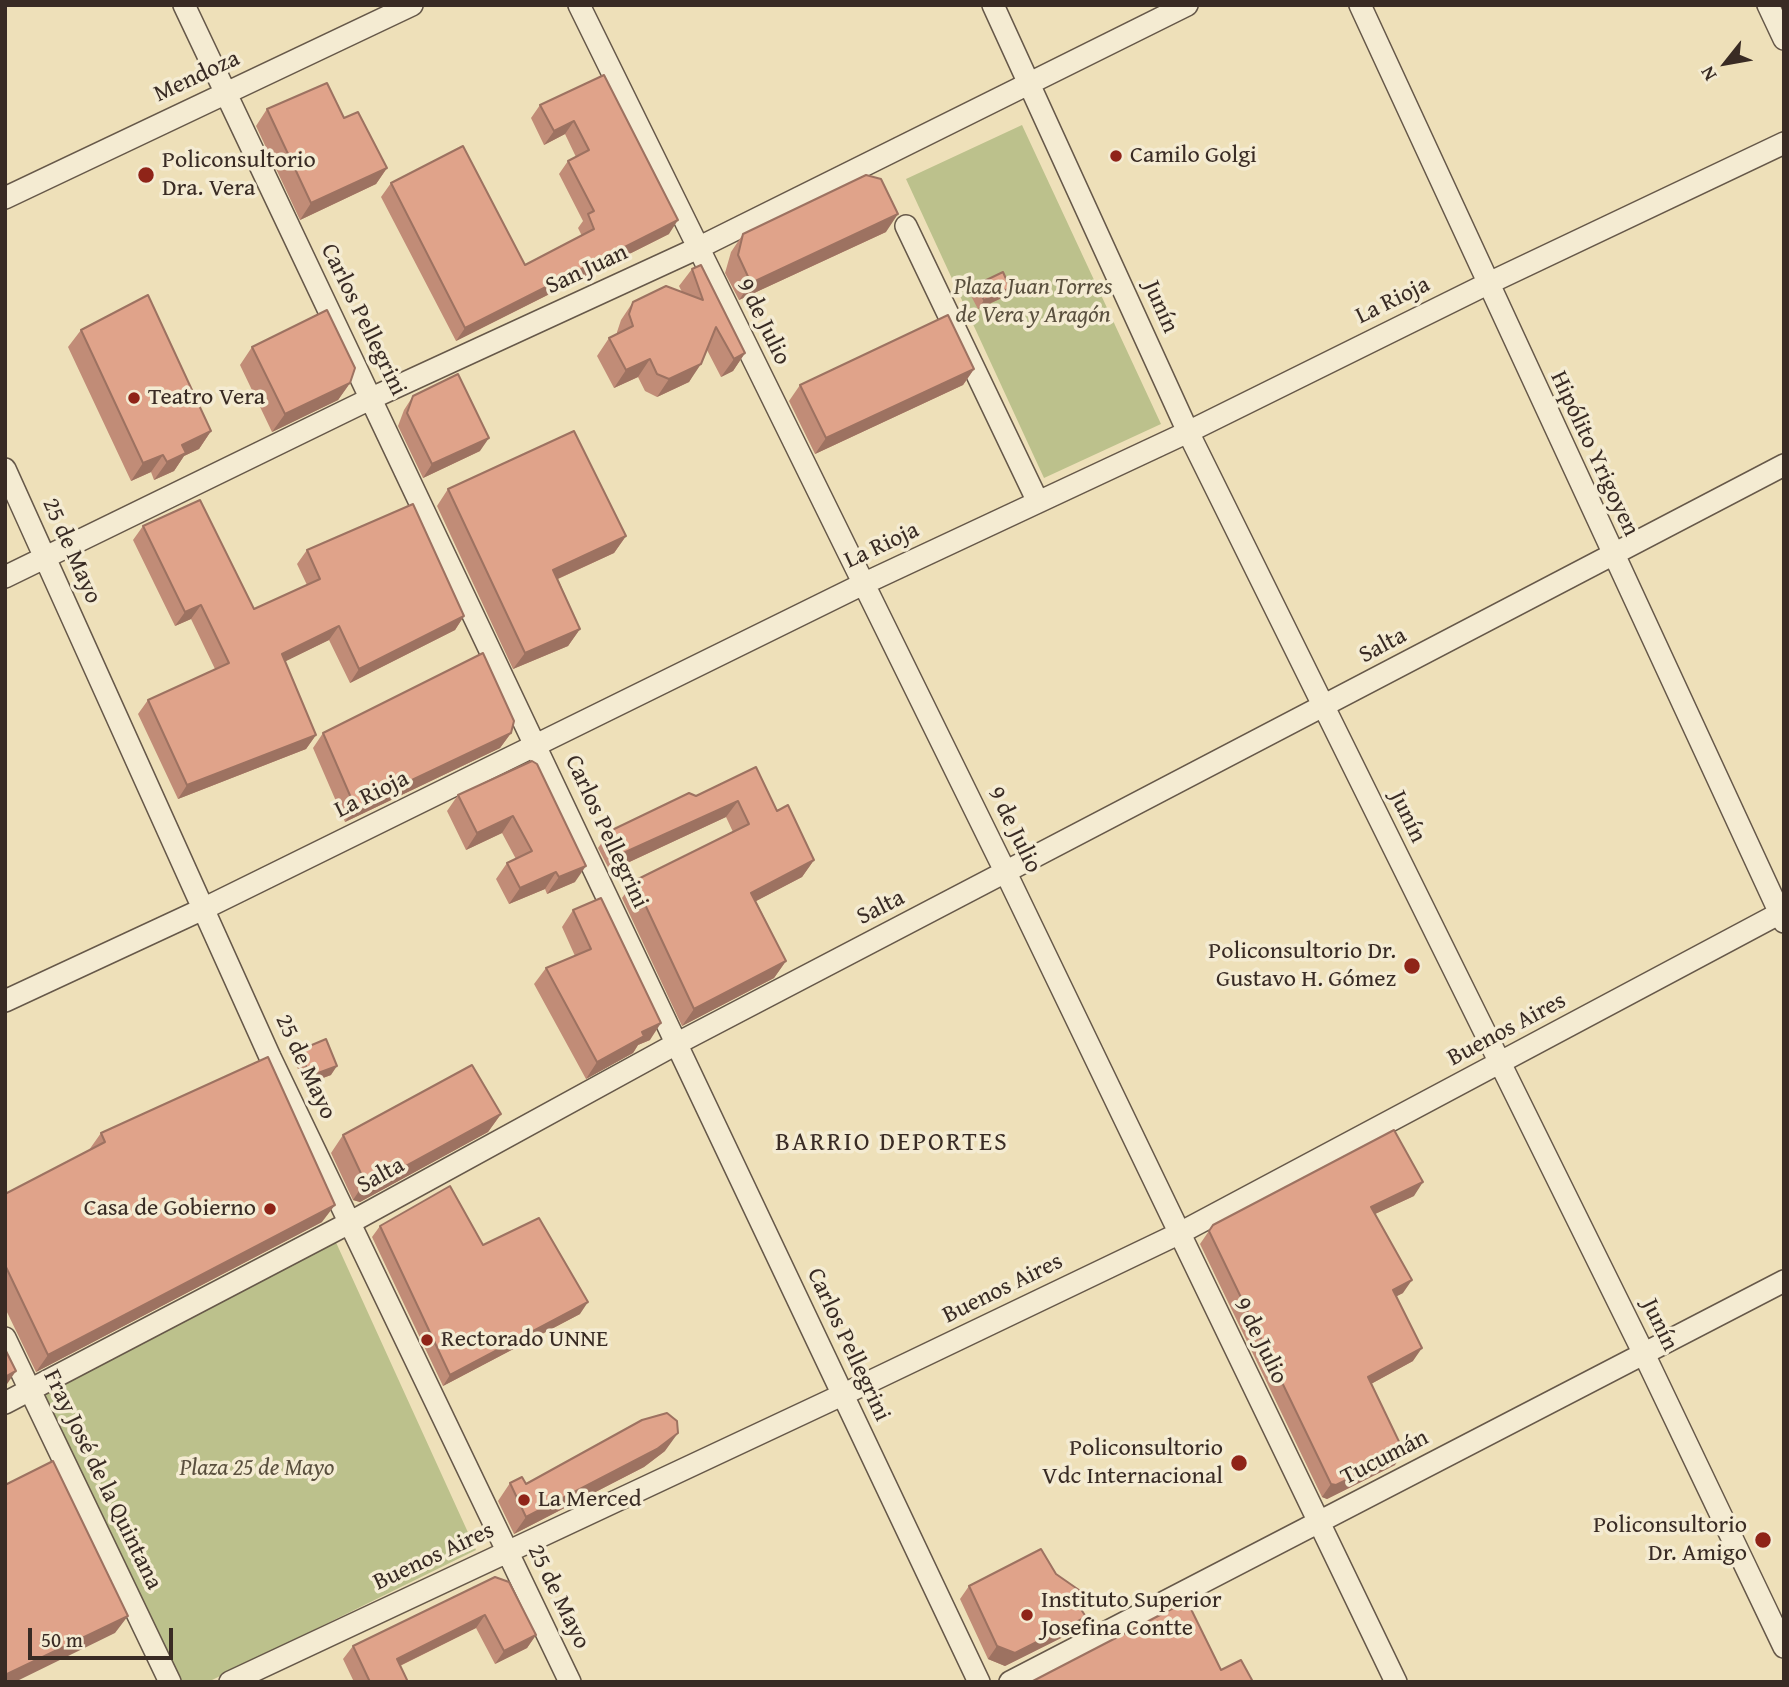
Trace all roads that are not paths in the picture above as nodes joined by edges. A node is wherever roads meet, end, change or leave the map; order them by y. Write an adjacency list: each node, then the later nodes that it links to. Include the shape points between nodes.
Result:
1 (184, 5): 10 (street, Carlos Pellegrini)
2 (412, 5): 10 (street, Mendoza)
3 (579, 5): 14 (street, 9 de Julio)
4 (993, 5): 9 (street, Junín)
5 (1187, 5): 9 (street, San Juan)
6 (1360, 5): 15 (street, Hipólito Yrigoyen)
7 (1768, 5): 8 (street)
8 (1784, 39)
9 (1029, 81): 14 (street, San Juan); 17 (street, Junín)
10 (226, 93): 12 (street, Mendoza); 16 (street, Carlos Pellegrini)
11 (1784, 143): 15 (street, La Rioja)
12 (5, 198)
13 (906, 226): 20 (street)
14 (698, 248): 16 (street, San Juan); 24 (street, 9 de Julio)
15 (1487, 284): 17 (street, La Rioja); 21 (street, Hipólito Yrigoyen)
16 (372, 398): 22 (street, San Juan); 26 (street, Carlos Pellegrini)
17 (1188, 432): 20 (street, La Rioja); 25 (street, Junín)
18 (1784, 465): 21 (street, Salta)
19 (5, 469): 22 (street, 25 de Mayo)
20 (1038, 502): 24 (street, La Rioja)
21 (1612, 555): 25 (street, Salta); 29 (street, Hipólito Yrigoyen)
22 (44, 556): 23 (street, San Juan); 28 (street, 25 de Mayo)
23 (5, 577)
24 (861, 585): 26 (street, La Rioja); 27 (street, 9 de Julio)
25 (1323, 707): 27 (street, Salta); 32 (street, Junín)
26 (536, 743): 28 (street, La Rioja); 31 (street, Carlos Pellegrini)
27 (1006, 873): 31 (street, Salta); 34 (street, 9 de Julio)
28 (203, 909): 30 (street, La Rioja); 33 (street, 25 de Mayo)
29 (1782, 916): 32 (street, Buenos Aires)
30 (5, 1001)
31 (676, 1044): 33 (street, Salta); 39 (street, Carlos Pellegrini)
32 (1499, 1065): 34 (street, Buenos Aires); 37 (street, Junín)
33 (351, 1222): 38 (street, Salta); 42 (street, 25 de Mayo)
34 (1178, 1234): 39 (street, Buenos Aires); 41 (street, 9 de Julio)
35 (1784, 1281): 37 (street, Tucumán)
36 (5, 1338): 38 (street, Fray José de la Quintana)
37 (1644, 1354): 41 (street, Tucumán); 43 (street, Junín)
38 (29, 1390): 40 (street, Salta); 44 (street, Fray José de la Quintana)
39 (842, 1395): 42 (street, Buenos Aires); 47 (street, Carlos Pellegrini)
40 (5, 1403)
41 (1319, 1521): 48 (street, Tucumán); 49 (street, 9 de Julio)
42 (507, 1552): 45 (street, Buenos Aires); 46 (street, 25 de Mayo)
43 (1784, 1647)
44 (170, 1682)
45 (230, 1682)
46 (570, 1682)
47 (979, 1682)
48 (1010, 1682)
49 (1396, 1682)

